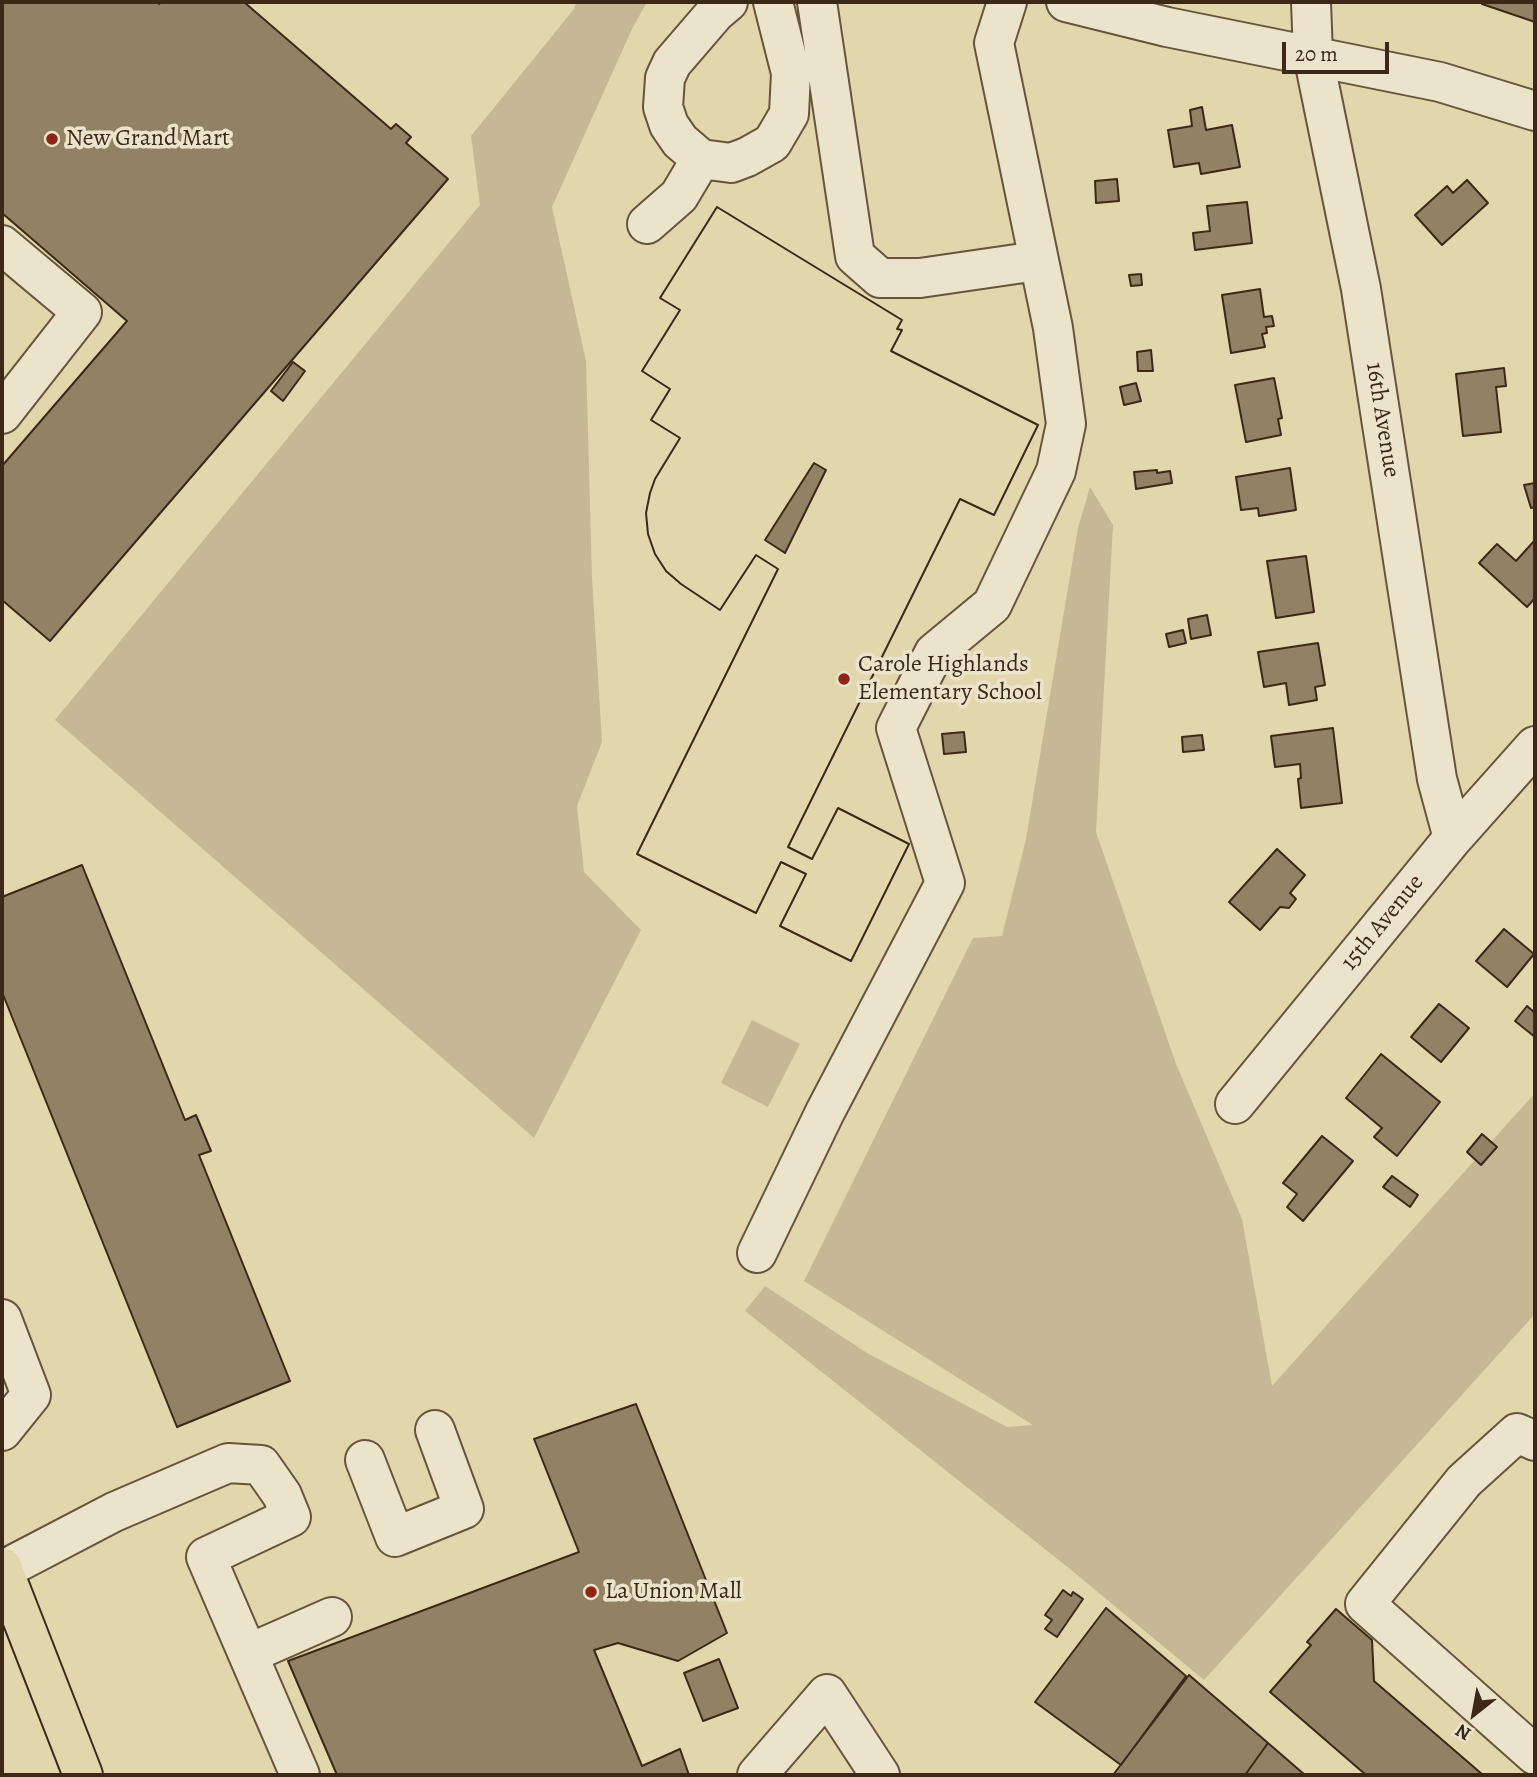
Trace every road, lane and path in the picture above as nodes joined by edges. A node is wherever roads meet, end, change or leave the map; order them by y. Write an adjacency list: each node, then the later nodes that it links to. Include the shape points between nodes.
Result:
1 (728, 2): 9 (street, via 672,64 665,78 663,107 668,125)
2 (773, 2): 9 (street, via 790,74 789,114 772,143 747,158 731,163)
3 (817, 2): 12 (street, via 855,256 880,278 920,278)
4 (1007, 2): 12 (street, via 994,43)
5 (1066, 2): 7 (street)
6 (1311, 2): 7 (street, 16th Avenue)
7 (1313, 55): 8 (street, via 1440,82); 15 (street, 16th Avenue, via 1361,289 1437,779)
8 (1535, 111)
9 (701, 159): 10 (street, via 679,195)
10 (647, 224)
11 (2, 245): 13 (street, via 82,312)
12 (1037, 261): 17 (street, via 1053,328 1066,424 1056,471 992,605 934,653 896,728 945,883 825,1111)
13 (2, 414)
14 (1535, 746): 15 (street, 15th Avenue)
15 (1453, 838): 16 (street, 15th Avenue)
16 (1235, 1104)
17 (757, 1253)
18 (2, 1319): 19 (street)
19 (17, 1392): 21 (street)
20 (435, 1430): 23 (street, via 464,1509 395,1537)
21 (2, 1431)
22 (1535, 1441): 27 (street, via 1517,1433 1464,1481 1365,1604)
23 (365, 1460)
24 (2, 1568): 26 (street, via 114,1512 228,1463 261,1465 282,1495 290,1517 206,1557); 28 (main road)
25 (332, 1617): 26 (street)
26 (248, 1654): 29 (street)
27 (1535, 1755)
28 (83, 1775)
29 (300, 1775)
30 (757, 1775): 31 (street, via 827,1693)
31 (880, 1775)

